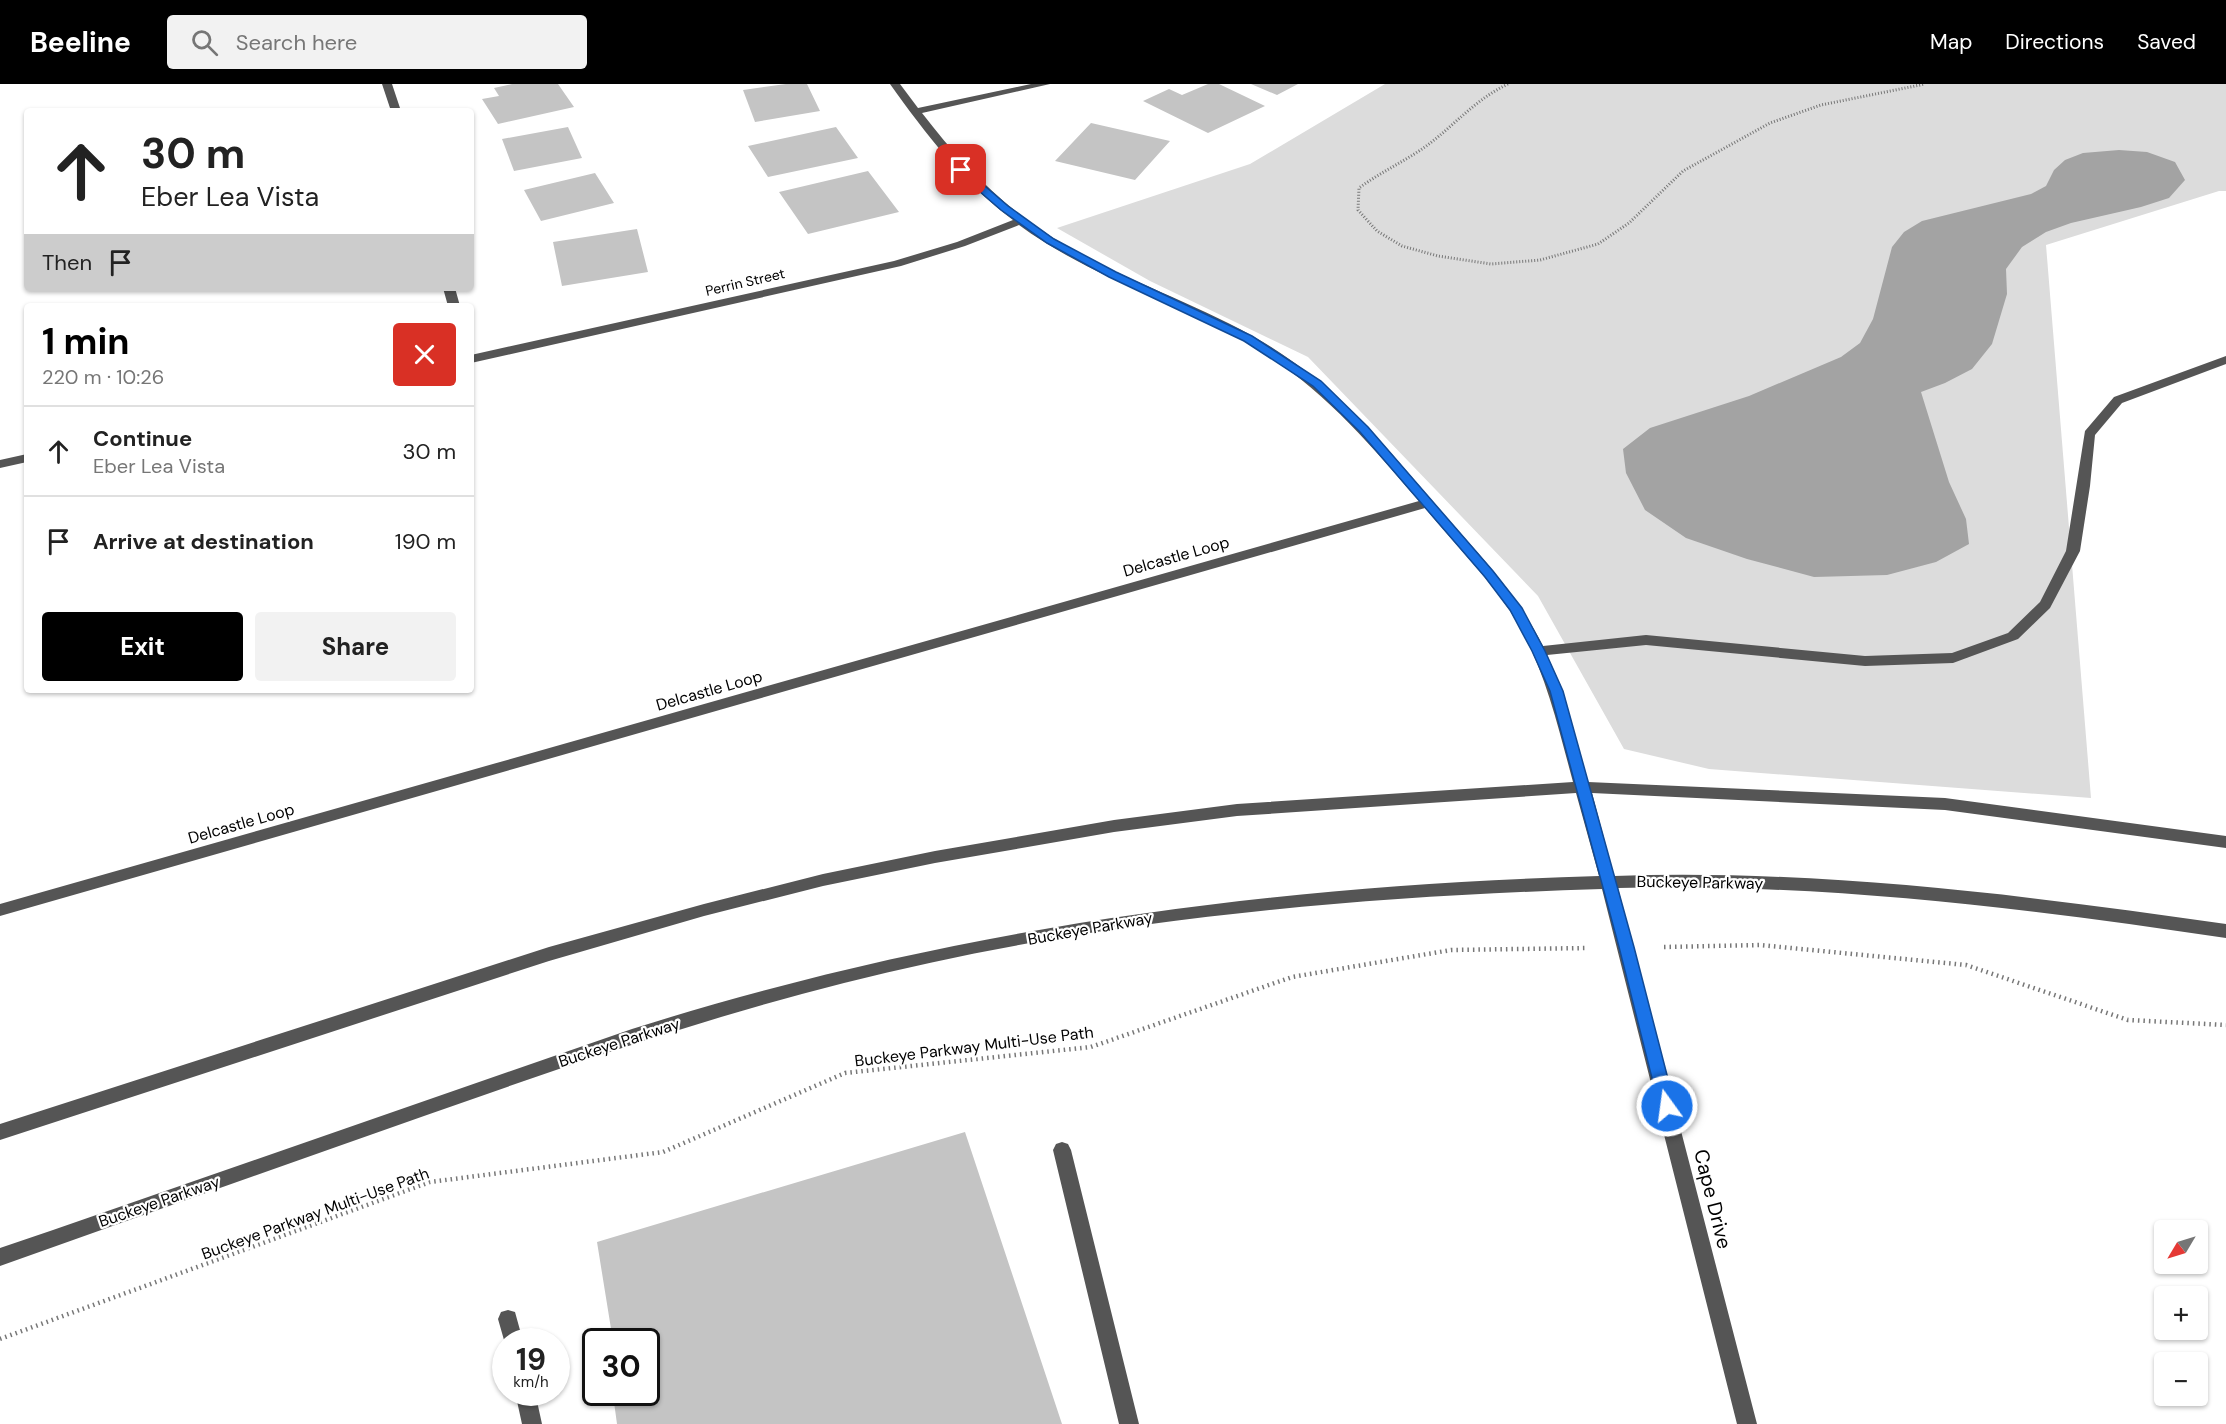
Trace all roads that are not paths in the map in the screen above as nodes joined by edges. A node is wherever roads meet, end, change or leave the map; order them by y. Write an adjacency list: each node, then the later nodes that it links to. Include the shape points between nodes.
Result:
1 (387, 84): 4 (street)
2 (895, 84): 5 (street, Cape Drive)
3 (1045, 84): 5 (street)
4 (395, 108)
5 (915, 111): 6 (street, Cape Drive, via 961,170)
6 (1021, 221): 7 (street, Perrin Street, via 897,264); 11 (street, Cape Drive, via 1071,253 1248,338 1287,362 1340,405)
7 (474, 358)
8 (2226, 360): 12 (street, via 2118,400 2089,434 2073,550 2045,604 2013,636 1953,658 1865,661 1646,640)
9 (24, 459): 10 (street)
10 (0, 464)
11 (1428, 503): 12 (street, Cape Drive, via 1515,608); 16 (street, Delcastle Loop)
12 (1539, 651): 13 (street, Cape Drive, via 1556,691)
13 (1582, 787): 14 (street, via 1945,804); 15 (street, Cape Drive); 18 (street, via 1226,811 1113,825 823,880 549,954)
14 (2226, 842)
15 (1608, 881): 17 (street, Buckeye Parkway, via 1768,883 1983,898); 20 (street, Buckeye Parkway, via 1375,893 1165,915 878,968 758,998 565,1059); 26 (street, Cape Drive)
16 (0, 910)
17 (2226, 931)
18 (0, 1132)
19 (1062, 1150): 25 (street)
20 (0, 1257)
21 (508, 1319): 22 (street)
22 (510, 1328)
23 (528, 1406): 24 (street)
24 (532, 1424)
25 (1129, 1424)
26 (1747, 1424)

